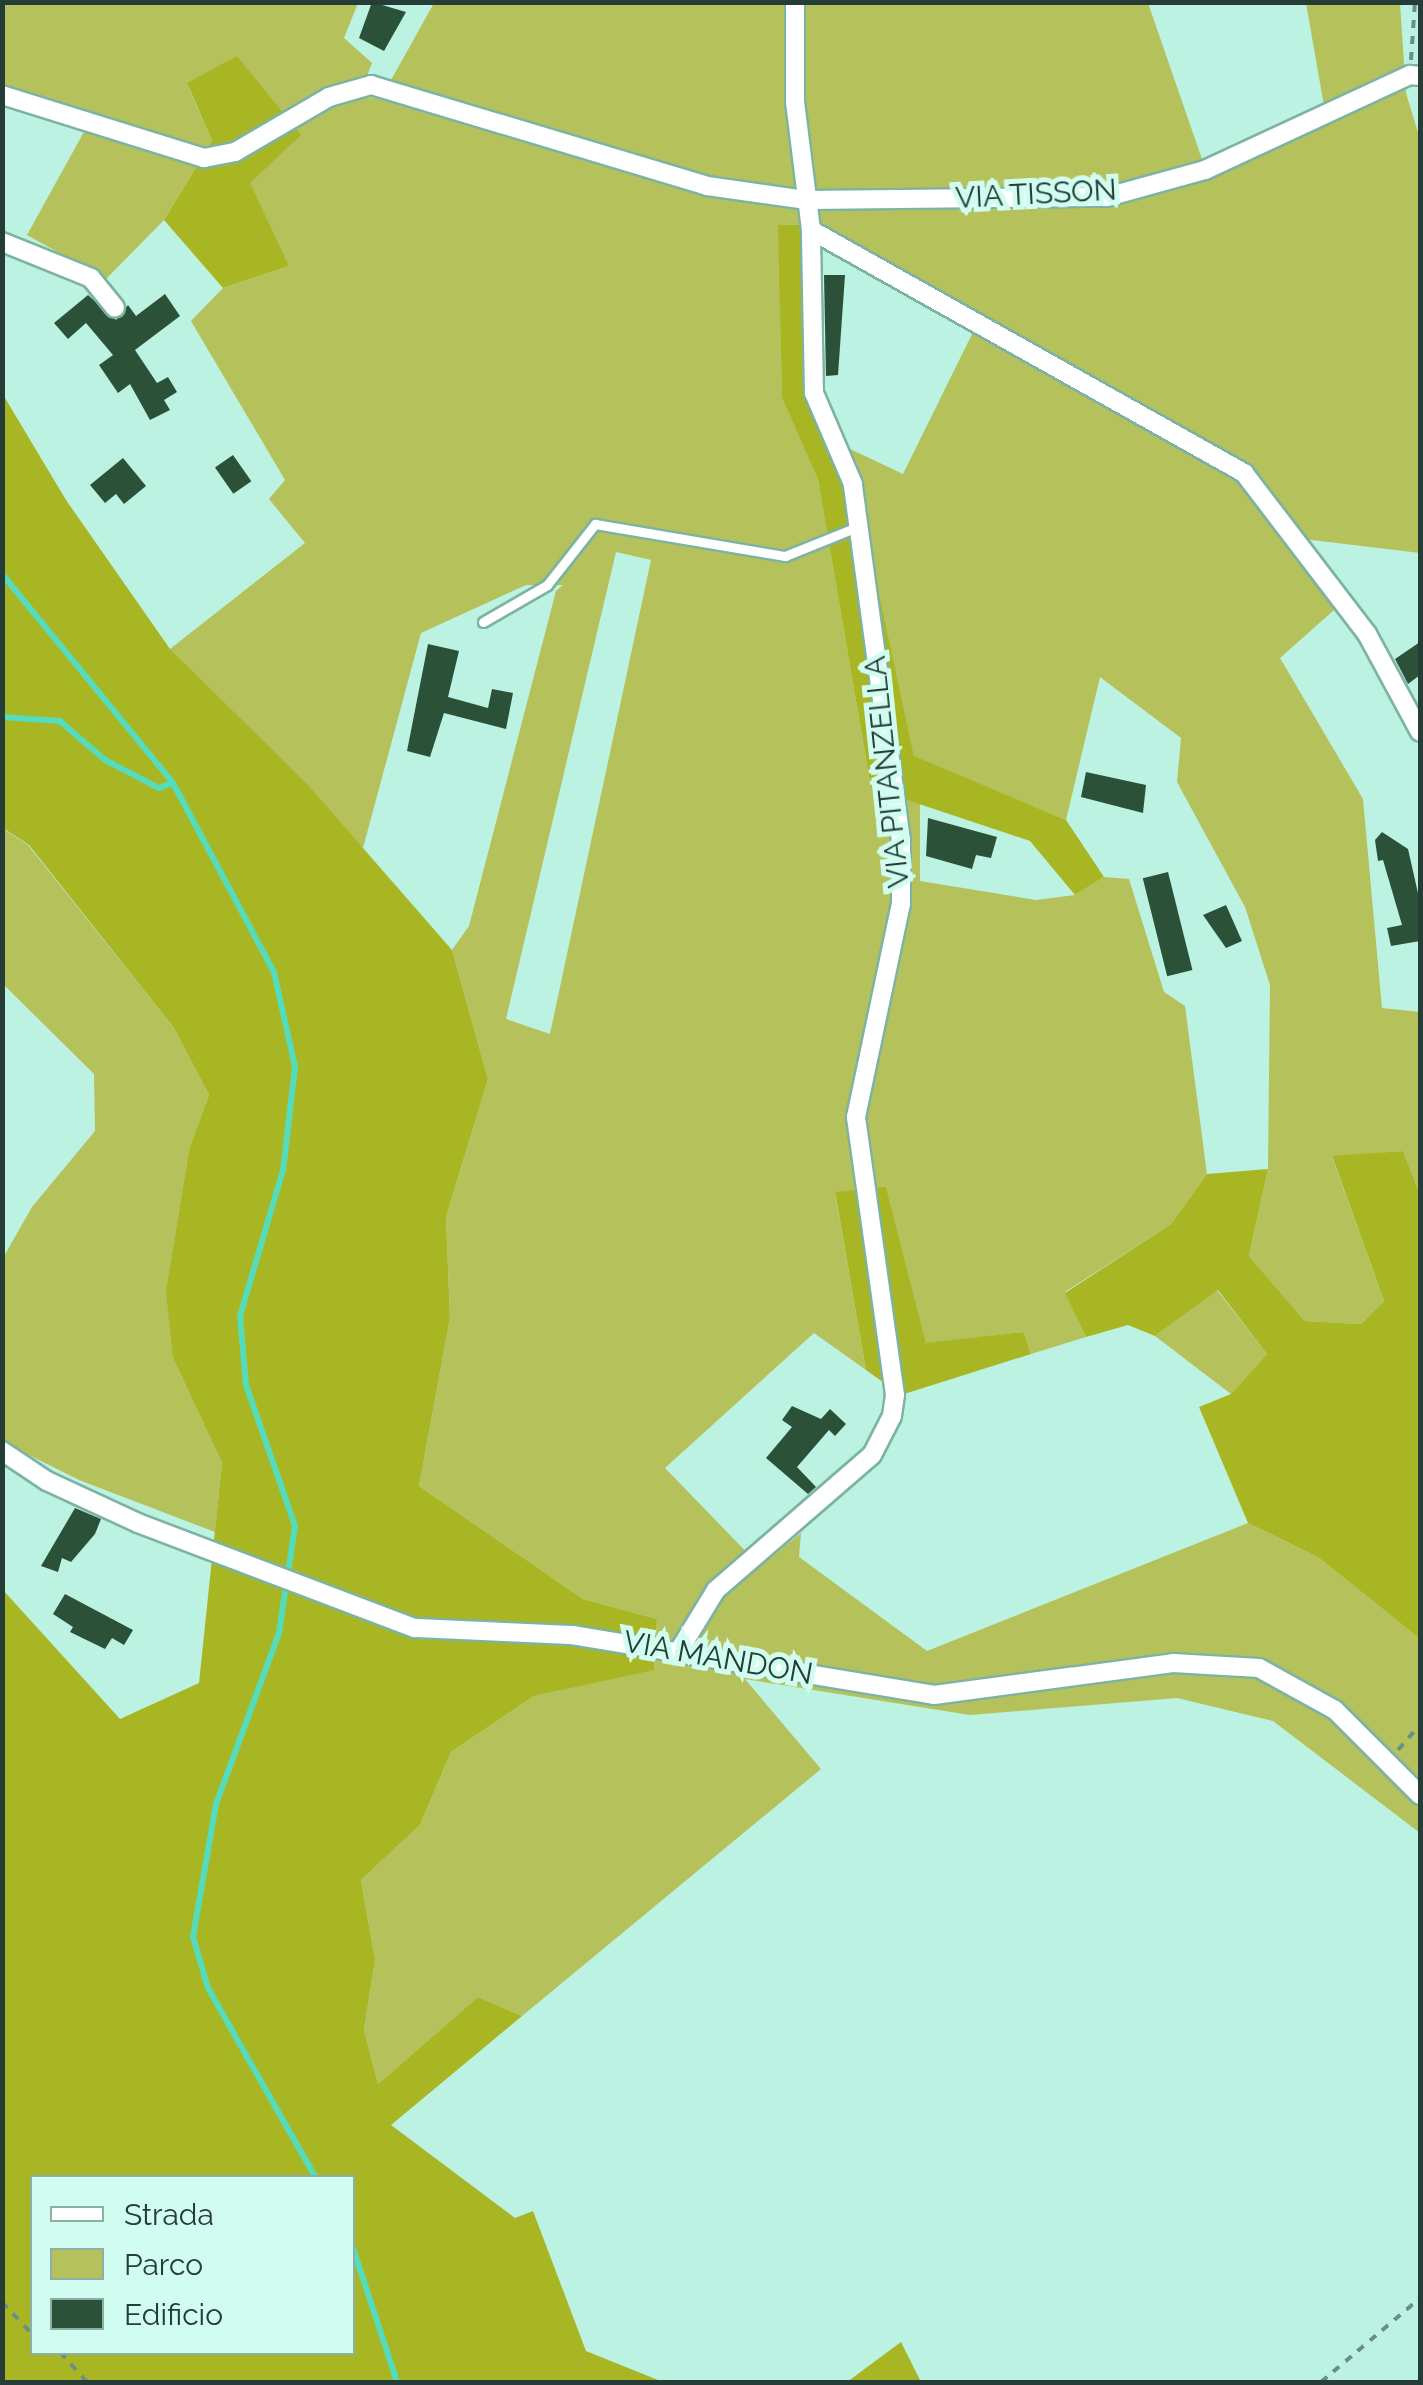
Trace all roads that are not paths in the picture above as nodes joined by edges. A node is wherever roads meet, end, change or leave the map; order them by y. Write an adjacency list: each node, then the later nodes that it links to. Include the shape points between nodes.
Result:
1 (796, 2): 4 (street, VIA PITANZELLA, via 795,102)
2 (1415, 76): 4 (street, VIA TISSON, via 1205,170 1107,197)
3 (2, 94): 4 (street, via 204,158 225,156 329,97 370,85 707,186)
4 (808, 200): 5 (street, VIA PITANZELLA)
5 (811, 230): 8 (street, VIA PITANZELLA, via 815,404 847,466); 10 (street, via 1244,473 1367,634)
6 (2, 242): 7 (street, via 91,278)
7 (115, 308)
8 (857, 527): 9 (lane, via 786,556 595,524 547,585); 12 (street, VIA PITANZELLA, via 902,873 893,949 856,1118 892,1416 860,1468 716,1590)
9 (483, 622)
10 (1420, 732)
11 (2, 1450): 12 (street, VIA MANDON, via 47,1481 138,1524 415,1628 572,1634)
12 (680, 1649): 13 (street, VIA MANDON, via 934,1695 1173,1663 1259,1668 1312,1692)
13 (1420, 1795)

